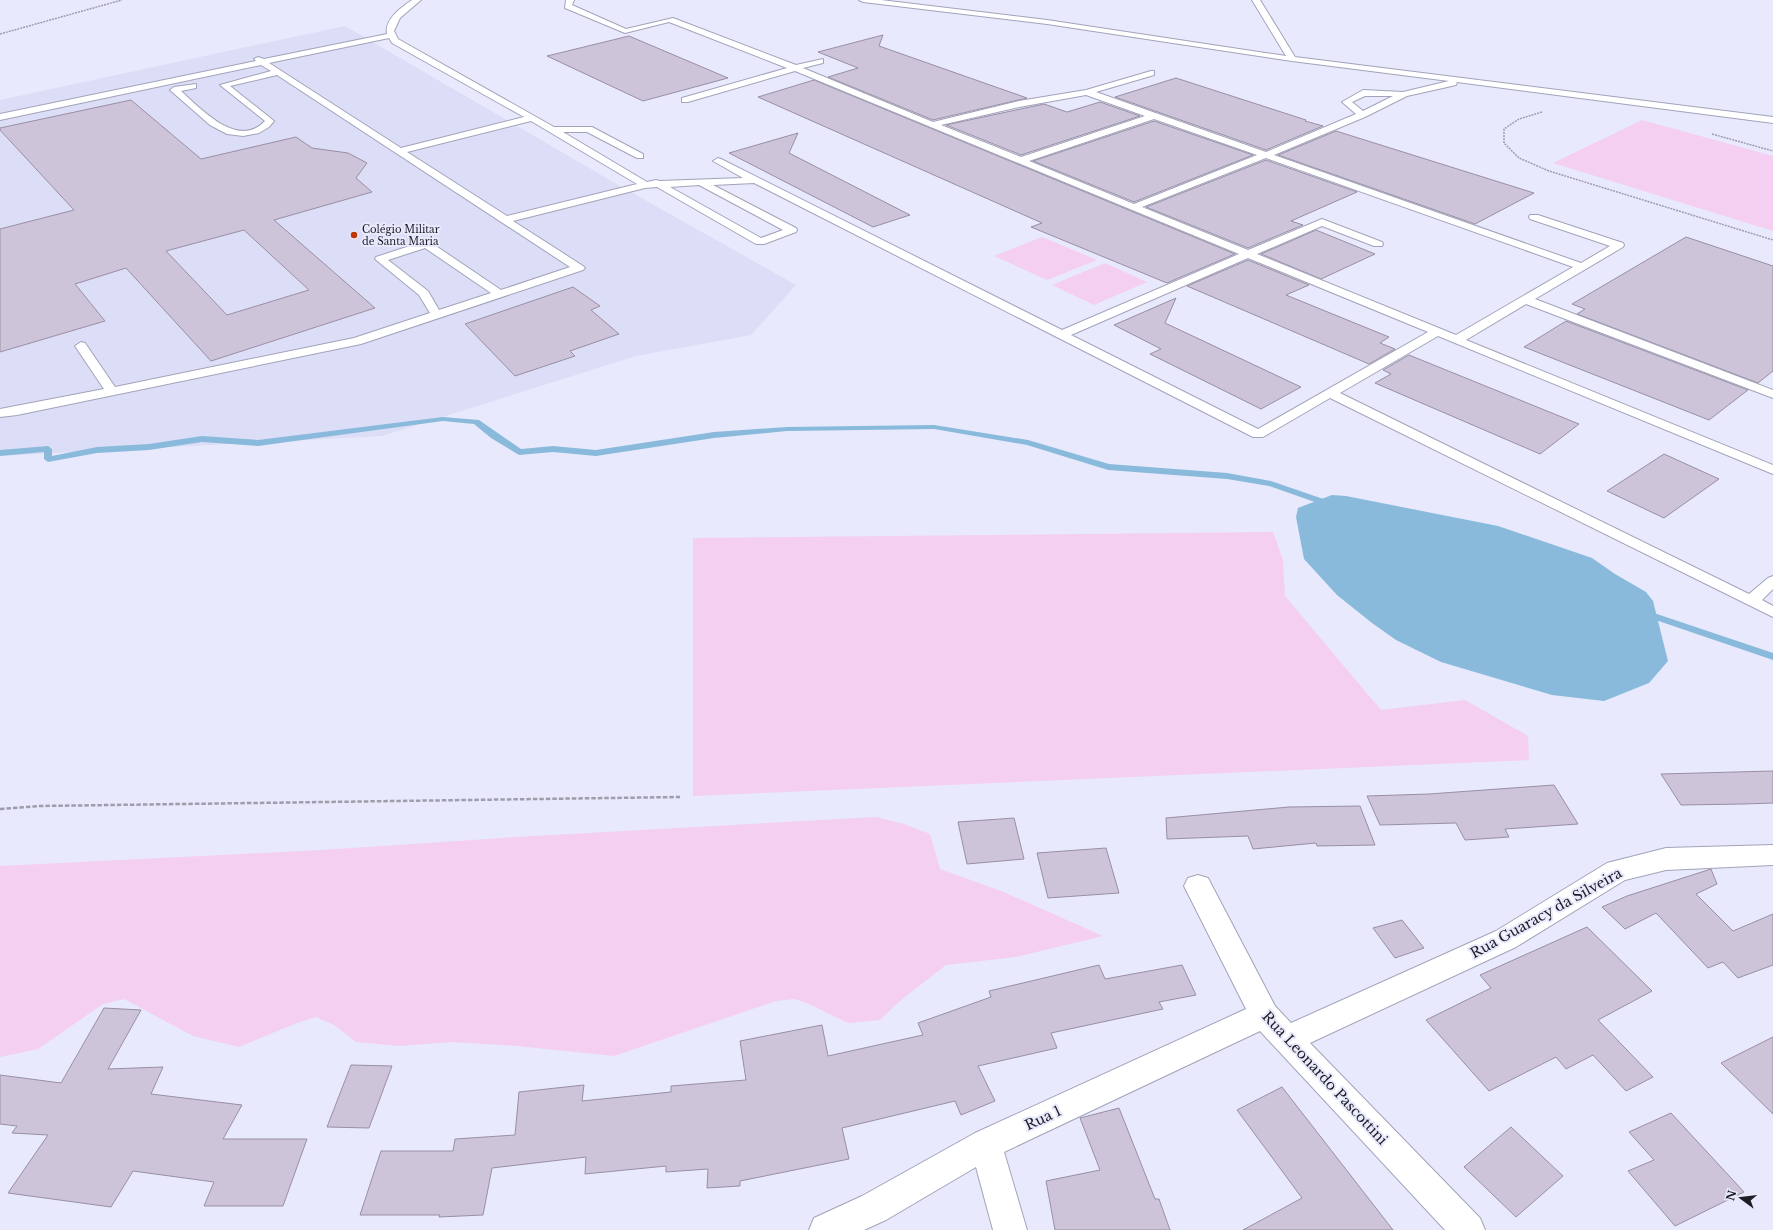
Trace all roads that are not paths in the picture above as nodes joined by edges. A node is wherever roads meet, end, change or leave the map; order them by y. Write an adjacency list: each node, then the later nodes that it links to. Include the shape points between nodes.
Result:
1 (417, 0): 5 (lane, via 395,20)
2 (570, 0): 9 (lane, via 568,6 625,31 670,20)
3 (863, 0): 6 (lane, via 1046,22)
4 (1256, 0): 6 (lane)
5 (390, 32): 7 (lane); 17 (lane, via 395,41)
6 (1292, 59): 12 (lane)
7 (259, 60): 10 (lane); 16 (lane); 20 (lane)
8 (820, 61): 9 (lane)
9 (795, 68): 15 (lane); 23 (lane)
10 (275, 70): 10 (lane, via 174,90 224,130 251,133 265,128 270,121 224,85); 25 (lane)
11 (1151, 73): 13 (lane)
12 (1464, 80): 14 (lane); 22 (lane)
13 (1087, 92): 19 (lane); 23 (lane, via 1019,104)
14 (1404, 94): 18 (lane); 18 (lane, via 1363,93 1346,102)
15 (685, 100)
16 (0, 111)
17 (520, 111): 21 (lane); 25 (lane)
18 (1362, 115): 28 (lane)
19 (1153, 116): 28 (lane); 29 (lane)
20 (0, 117)
21 (532, 118): 24 (lane); 26 (lane)
22 (1773, 120)
23 (934, 124): 29 (lane)
24 (552, 130): 27 (lane, via 589,129); 34 (lane)
25 (389, 144): 26 (lane)
26 (400, 151): 37 (lane)
27 (640, 156)
28 (1266, 156): 35 (lane); 40 (lane)
29 (1022, 160): 35 (lane)
30 (718, 161): 31 (lane)
31 (754, 180): 32 (lane); 45 (lane)
32 (700, 182): 33 (lane); 33 (lane, via 792,230 760,242)
33 (656, 183): 34 (lane)
34 (645, 185): 37 (lane)
35 (1134, 207): 39 (lane)
36 (1534, 217): 40 (lane, via 1619,245)
37 (504, 220): 41 (lane, via 579,268)
38 (1378, 244): 39 (lane, via 1322,222)
39 (1248, 254): 44 (lane); 45 (lane)
40 (1583, 267): 42 (lane)
41 (499, 294): 43 (lane); 43 (lane, via 426,244 380,259 424,293)
42 (1526, 300): 46 (lane); 50 (lane)
43 (437, 316): 48 (lane, via 357,341)
44 (1438, 332): 46 (lane); 49 (lane)
45 (1061, 334): 49 (lane, via 1258,434)
46 (1457, 340): 52 (lane)
47 (81, 346): 48 (lane)
48 (111, 391): 51 (lane)
49 (1330, 393): 54 (lane)
50 (1773, 394)
51 (0, 413)
52 (1773, 470)
53 (1773, 581): 54 (lane)
54 (1750, 601): 55 (lane)
55 (1773, 612)
56 (1773, 854): 59 (street, Rua Guaracy da Silveira, via 1666,859 1617,871 1506,939)
57 (1198, 886): 58 (street, Rua Leonardo Pascottini)
58 (1264, 1015): 59 (street, Rua Leonardo Pascottini); 60 (street, Rua 1)
59 (1287, 1039): 63 (street, Rua Leonardo Pascottini)
60 (986, 1144): 61 (street, Rua 1, via 874,1208); 62 (street)
61 (826, 1230)
62 (1010, 1230)
63 (1468, 1230)

